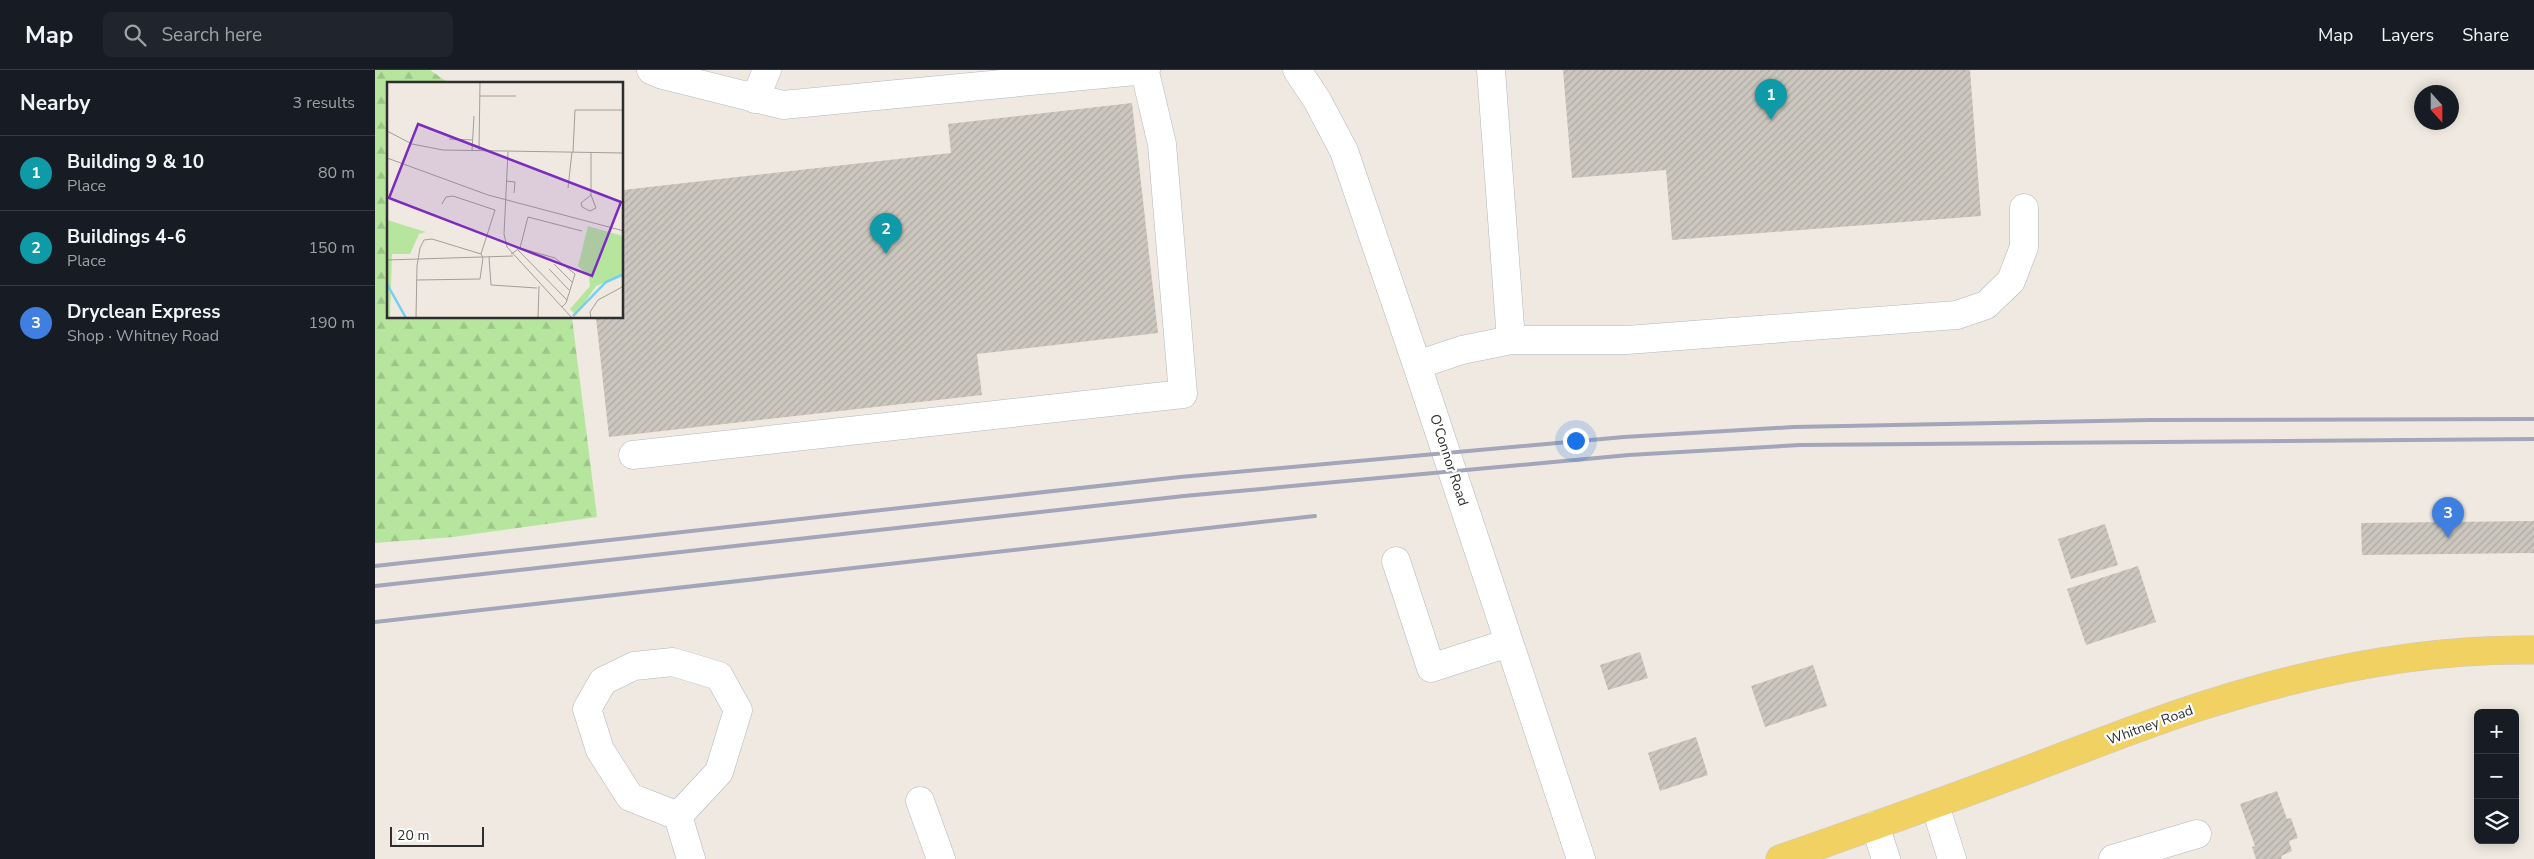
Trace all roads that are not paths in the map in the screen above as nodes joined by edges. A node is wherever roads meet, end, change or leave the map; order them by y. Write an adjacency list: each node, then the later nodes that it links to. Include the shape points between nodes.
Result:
1 (651, 70): 6 (street)
2 (767, 70): 6 (street)
3 (1297, 70): 9 (street, O'Connor Road, via 1317,100 1343,151)
4 (1491, 70): 8 (street)
5 (1145, 71): 6 (street, via 783,105); 10 (street, via 1162,144 1183,394)
6 (755, 98)
7 (2024, 208): 8 (street, via 2024,247 2011,281 1986,305 1957,315 1627,340)
8 (1511, 340): 9 (street, via 1462,350)
9 (1417, 365): 12 (street, O'Connor Road)
10 (633, 454)
11 (1396, 561): 12 (street, via 1431,668)
12 (1509, 643): 21 (street, O'Connor Road)
13 (2534, 650): 15 (main road, Whitney Road, via 2443,653 2299,679 2207,704)
14 (920, 801): 20 (street)
15 (1935, 805): 17 (main road, Whitney Road); 24 (street)
16 (678, 816): 16 (street, via 719,772 738,710 719,676 673,662 633,666 603,682 587,708 600,750 630,797); 19 (street)
17 (1875, 825): 22 (main road, Whitney Road); 23 (street)
18 (2197, 834): 25 (street)
19 (691, 859)
20 (941, 859)
21 (1581, 859)
22 (1780, 859)
23 (1886, 859)
24 (1952, 859)
25 (2113, 859)

